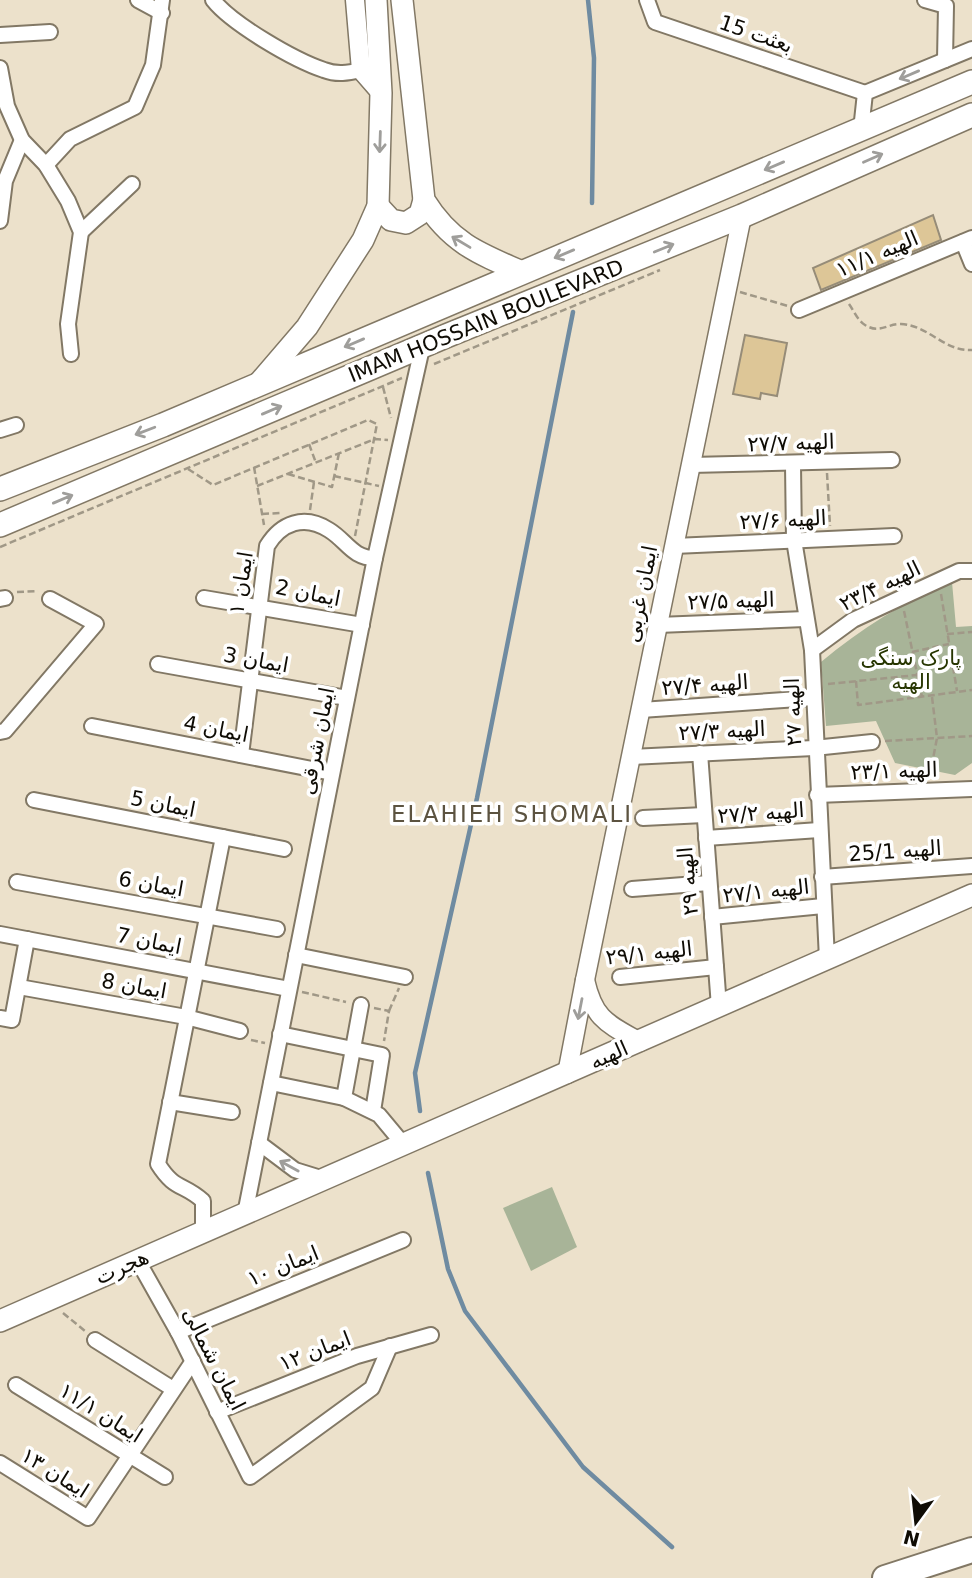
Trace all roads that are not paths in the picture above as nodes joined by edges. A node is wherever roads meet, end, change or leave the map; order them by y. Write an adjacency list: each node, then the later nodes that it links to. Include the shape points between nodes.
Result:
1 (138, 0): 9 (street)
2 (213, 0): 16 (street, via 245,28 323,70 344,74)
3 (355, 0): 16 (street)
4 (376, 0): 18 (main road)
5 (402, 0): 11 (main road)
6 (413, 0): 11 (street)
7 (647, 0): 19 (street, بعثت 15, via 655,22)
8 (925, 0): 14 (street, via 946,6)
9 (162, 7): 23 (street, via 153,65 135,107 70,139)
10 (50, 32): 12 (street)
11 (405, 32): 25 (main road)
12 (0, 35)
13 (972, 48): 14 (street)
14 (946, 60): 19 (street, one-way to 19)
15 (0, 68): 22 (street)
16 (361, 70): 18 (street)
17 (972, 82): 21 (main road, IMAM HOSSAIN BOULEVARD)
18 (382, 93): 26 (main road, one-way to 26)
19 (865, 93): 21 (street)
20 (972, 115): 27 (main road, IMAM HOSSAIN BOULEVARD, one-way to 20)
21 (861, 130): 32 (main road, IMAM HOSSAIN BOULEVARD, one-way to 32)
22 (22, 140): 23 (street); 28 (street, via 5,181)
23 (46, 165): 29 (street)
24 (132, 184): 29 (street)
25 (424, 200): 26 (main road, via 419,214 406,223 391,220); 32 (main road, one-way to 25, via 453,238)
26 (378, 206): 36 (main road, via 363,240 315,316)
27 (742, 216): 34 (main road, IMAM HOSSAIN BOULEVARD, one-way to 27); 41 (street, ایمان غربی)
28 (0, 221)
29 (81, 232): 35 (street, via 68,324)
30 (967, 240): 31 (street); 33 (street, الهیه ۱۱/۱)
31 (972, 264)
32 (523, 272): 36 (main road, IMAM HOSSAIN BOULEVARD, one-way to 36)
33 (799, 310)
34 (422, 348): 43 (main road, IMAM HOSSAIN BOULEVARD, one-way to 34); 47 (street, ایمان شرقی, via 394,441)
35 (71, 354)
36 (259, 383): 42 (main road, IMAM HOSSAIN BOULEVARD, one-way to 42)
37 (16, 425): 38 (street)
38 (0, 430)
39 (892, 460): 40 (street, الهیه ۲۷/۷)
40 (793, 465): 41 (street, الهیه ۲۷/۷); 45 (street, الهیه ۲۷)
41 (691, 466): 46 (street, ایمان غربی)
42 (0, 489)
43 (0, 525)
44 (894, 536): 45 (street, الهیه ۲۷/۶)
45 (794, 540): 46 (street, الهیه ۲۷/۶); 52 (street, الهیه ۲۷)
46 (674, 546): 54 (street, ایمان غربی)
47 (375, 558): 51 (street, ایمان ۱, via 362,558 328,529 307,522 289,524 277,529 267,546); 53 (street, ایمان شرقی)
48 (972, 571): 55 (street, الهیه ۲۳/۴, via 959,571 853,620)
49 (204, 598): 51 (street, ایمان 2)
50 (50, 599): 62 (street, via 96,624)
51 (259, 606): 53 (street, ایمان 2); 57 (street, ایمان ۱)
52 (805, 619): 54 (street, الهیه ۲۷/۵); 55 (street, الهیه ۲۷)
53 (362, 625): 58 (street, ایمان شرقی)
54 (658, 625): 60 (street, ایمان غربی)
55 (812, 650): 59 (street, الهیه ۲۷)
56 (158, 664): 57 (street, ایمان 3)
57 (248, 680): 58 (street, ایمان 3); 66 (street, ایمان ۱)
58 (347, 698): 68 (street, ایمان شرقی)
59 (813, 698): 60 (street, الهیه ۲۷/۴); 64 (street, الهیه ۲۷)
60 (641, 710): 67 (street, ایمان غربی)
61 (92, 726): 66 (street, ایمان 4)
62 (0, 732)
63 (872, 742): 64 (street, الهیه ۲۷/۳)
64 (814, 748): 65 (street, الهیه ۲۷/۳); 70 (street, الهیه ۲۷)
65 (700, 753): 67 (street, الهیه ۲۷/۳); 72 (street, الهیه ۲۹)
66 (241, 755): 68 (street, ایمان 4)
67 (631, 757): 96 (street, ایمان غربی)
68 (332, 773): 90 (street, ایمان شرقی)
69 (972, 789): 70 (street, الهیه ۲۳/۱)
70 (817, 795): 74 (street, الهیه ۲۷)
71 (34, 800): 75 (street, ایمان 5)
72 (704, 815): 73 (street); 76 (street, الهیه ۲۹)
73 (643, 818)
74 (819, 830): 76 (street, الهیه ۲۷/۲); 79 (street, الهیه ۲۷)
75 (223, 837): 77 (street, ایمان 5); 85 (street)
76 (706, 838): 81 (street, الهیه ۲۹)
77 (284, 849)
78 (972, 866): 79 (street, الهیه 25/1)
79 (822, 877): 84 (street, الهیه ۲۷)
80 (17, 882): 85 (street, ایمان 6)
81 (709, 883): 82 (street); 86 (street, الهیه ۲۹)
82 (632, 889)
83 (972, 895): 91 (main road, الهیه)
84 (823, 906): 86 (street, الهیه ۲۷/۱); 91 (street, الهیه ۲۷)
85 (206, 914): 87 (street, ایمان 6); 93 (street)
86 (712, 917): 92 (street, الهیه ۲۹)
87 (277, 929)
88 (0, 934): 89 (street, ایمان 7)
89 (27, 939): 93 (street, ایمان 7); 97 (street)
90 (296, 955): 94 (street); 98 (street, ایمان شرقی)
91 (827, 959): 100 (main road, الهیه)
92 (716, 967): 95 (street, الهیه ۲۹/۱); 100 (street, الهیه ۲۹)
93 (195, 971): 98 (street, ایمان 7); 101 (street)
94 (405, 977)
95 (620, 977)
96 (585, 980): 105 (street, via 591,1006 605,1023); 107 (street, ایمان غربی, one-way to 107)
97 (19, 987): 101 (street, ایمان 8); 102 (street, via 12,1020)
98 (289, 989): 104 (street, ایمان شرقی)
99 (361, 1005): 106 (street)
100 (719, 1007): 105 (main road, الهیه)
101 (186, 1017): 103 (street, ایمان 8); 110 (street)
102 (0, 1018)
103 (240, 1031)
104 (279, 1040): 106 (street); 108 (street, ایمان شرقی)
105 (640, 1042): 107 (main road, الهیه)
106 (352, 1048): 109 (street); 111 (street, via 382,1055)
107 (567, 1074): 114 (main road, الهیه)
108 (271, 1083): 109 (street); 113 (street, ایمان شرقی)
109 (344, 1098): 111 (street)
110 (170, 1102): 112 (street); 117 (street, via 159,1164 170,1183 203,1201)
111 (373, 1111): 114 (street)
112 (232, 1112)
113 (259, 1143): 115 (street, one-way to 113, via 295,1170); 116 (street, ایمان شرقی)
114 (404, 1144): 115 (main road, الهیه)
115 (324, 1180): 116 (main road, الهیه)
116 (245, 1214): 117 (main road, هجرت)
117 (203, 1232): 119 (main road, هجرت)
118 (403, 1240): 121 (street, ایمان ۱۰)
119 (138, 1261): 120 (main road, هجرت); 121 (street, ایمان شمالی)
120 (0, 1321)
121 (178, 1332): 125 (street, ایمان شمالی)
122 (430, 1335): 124 (street, ایمان ۱۲)
123 (95, 1340): 127 (street)
124 (390, 1346): 128 (street, ایمان ۱۲); 128 (street, ایمان شمالی, via 372,1388 250,1477)
125 (193, 1362): 127 (street); 128 (street, ایمان شمالی)
126 (16, 1385): 129 (street, ایمان ۱۱/۱)
127 (173, 1389): 129 (street)
128 (217, 1412)
129 (129, 1455): 130 (street, ایمان ۱۳, via 88,1518); 131 (street, ایمان ۱۱/۱)
130 (0, 1464)
131 (165, 1477)
132 (972, 1550): 133 (highway)
133 (885, 1578)

